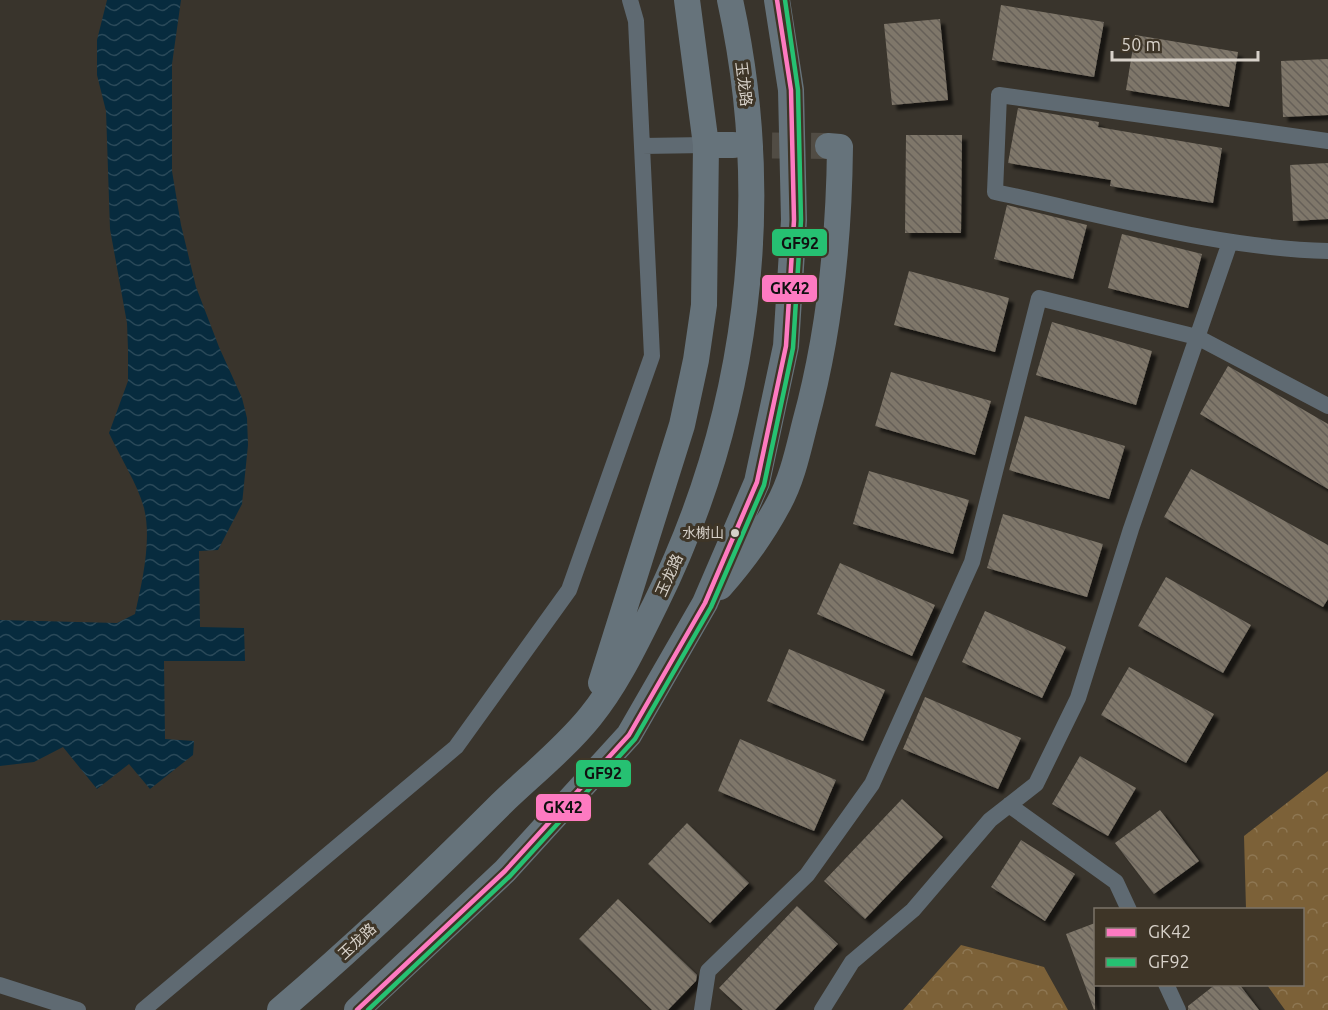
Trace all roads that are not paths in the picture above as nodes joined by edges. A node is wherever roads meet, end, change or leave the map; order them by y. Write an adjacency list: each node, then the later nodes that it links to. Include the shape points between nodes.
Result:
1 (630, 0): 8 (street, via 636,21)
2 (687, 0): 6 (main road)
3 (730, 0): 15 (main road, 玉龙路, via 746,97 753,180 751,257 730,403 691,525 666,583 632,652)
4 (777, 0): 14 (main road, via 791,90 794,220 786,346 757,482)
5 (1328, 141): 10 (street, via 999,95 995,192)
6 (706, 145): 7 (main road); 8 (street); 15 (main road, via 704,305 696,360 682,425)
7 (734, 145)
8 (642, 146): 21 (street, via 652,356 569,590 456,747)
9 (828, 146): 14 (main road, via 840,147 838,234 829,316 813,396 793,470 779,504 742,562)
10 (1230, 242): 11 (street, via 1282,250); 12 (street)
11 (1328, 251)
12 (1197, 337): 13 (street); 16 (street, via 1078,698 1036,784); 24 (street, via 1039,298 972,562 872,784 807,875 708,971)
13 (1328, 406)
14 (705, 603): 23 (main road, via 629,735 505,872)
15 (590, 717): 22 (main road, 玉龙路, via 460,844)
16 (1009, 805): 17 (street, via 1116,882); 25 (street, via 990,819 913,910 852,962)
17 (1129, 908)
18 (0, 985): 20 (street)
19 (1167, 986): 26 (street)
20 (78, 1010)
21 (143, 1010)
22 (280, 1010)
23 (357, 1010)
24 (702, 1010)
25 (822, 1010)
26 (1178, 1010)

